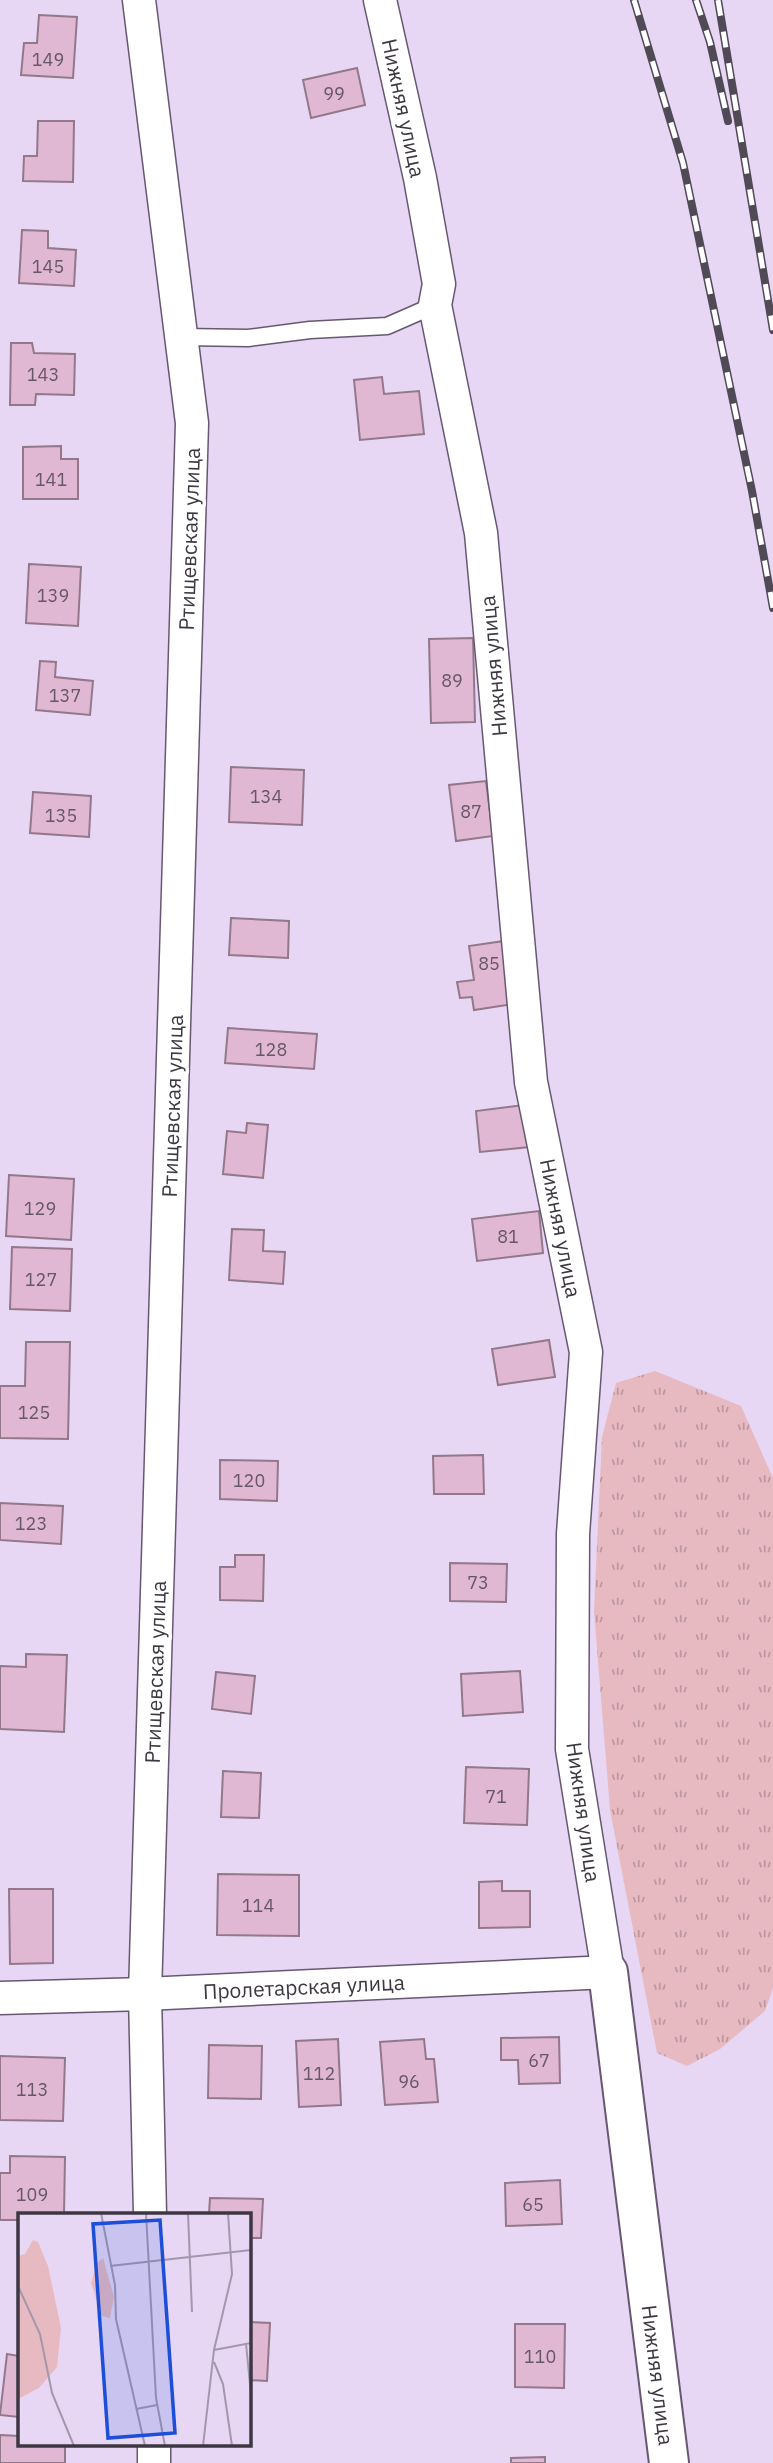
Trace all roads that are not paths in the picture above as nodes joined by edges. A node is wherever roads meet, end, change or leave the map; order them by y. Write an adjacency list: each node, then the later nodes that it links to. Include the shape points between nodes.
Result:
1 (139, 0): 4 (street, Ртищевская улица)
2 (380, 0): 3 (street, Нижняя улица, via 420,178 439,284)
3 (435, 304): 4 (lane, via 387,326 248,338); 5 (street, Нижняя улица, via 481,533 531,1082 586,1352 573,1534 572,1749)
4 (181, 337): 6 (street, Ртищевская улица, via 192,423)
5 (608, 1972): 6 (street, Пролетарская улица); 9 (street, Нижняя улица)
6 (145, 1994): 7 (street, Пролетарская улица); 8 (street, Ртищевская улица)
7 (0, 1997)
8 (150, 2213)
9 (669, 2463)

